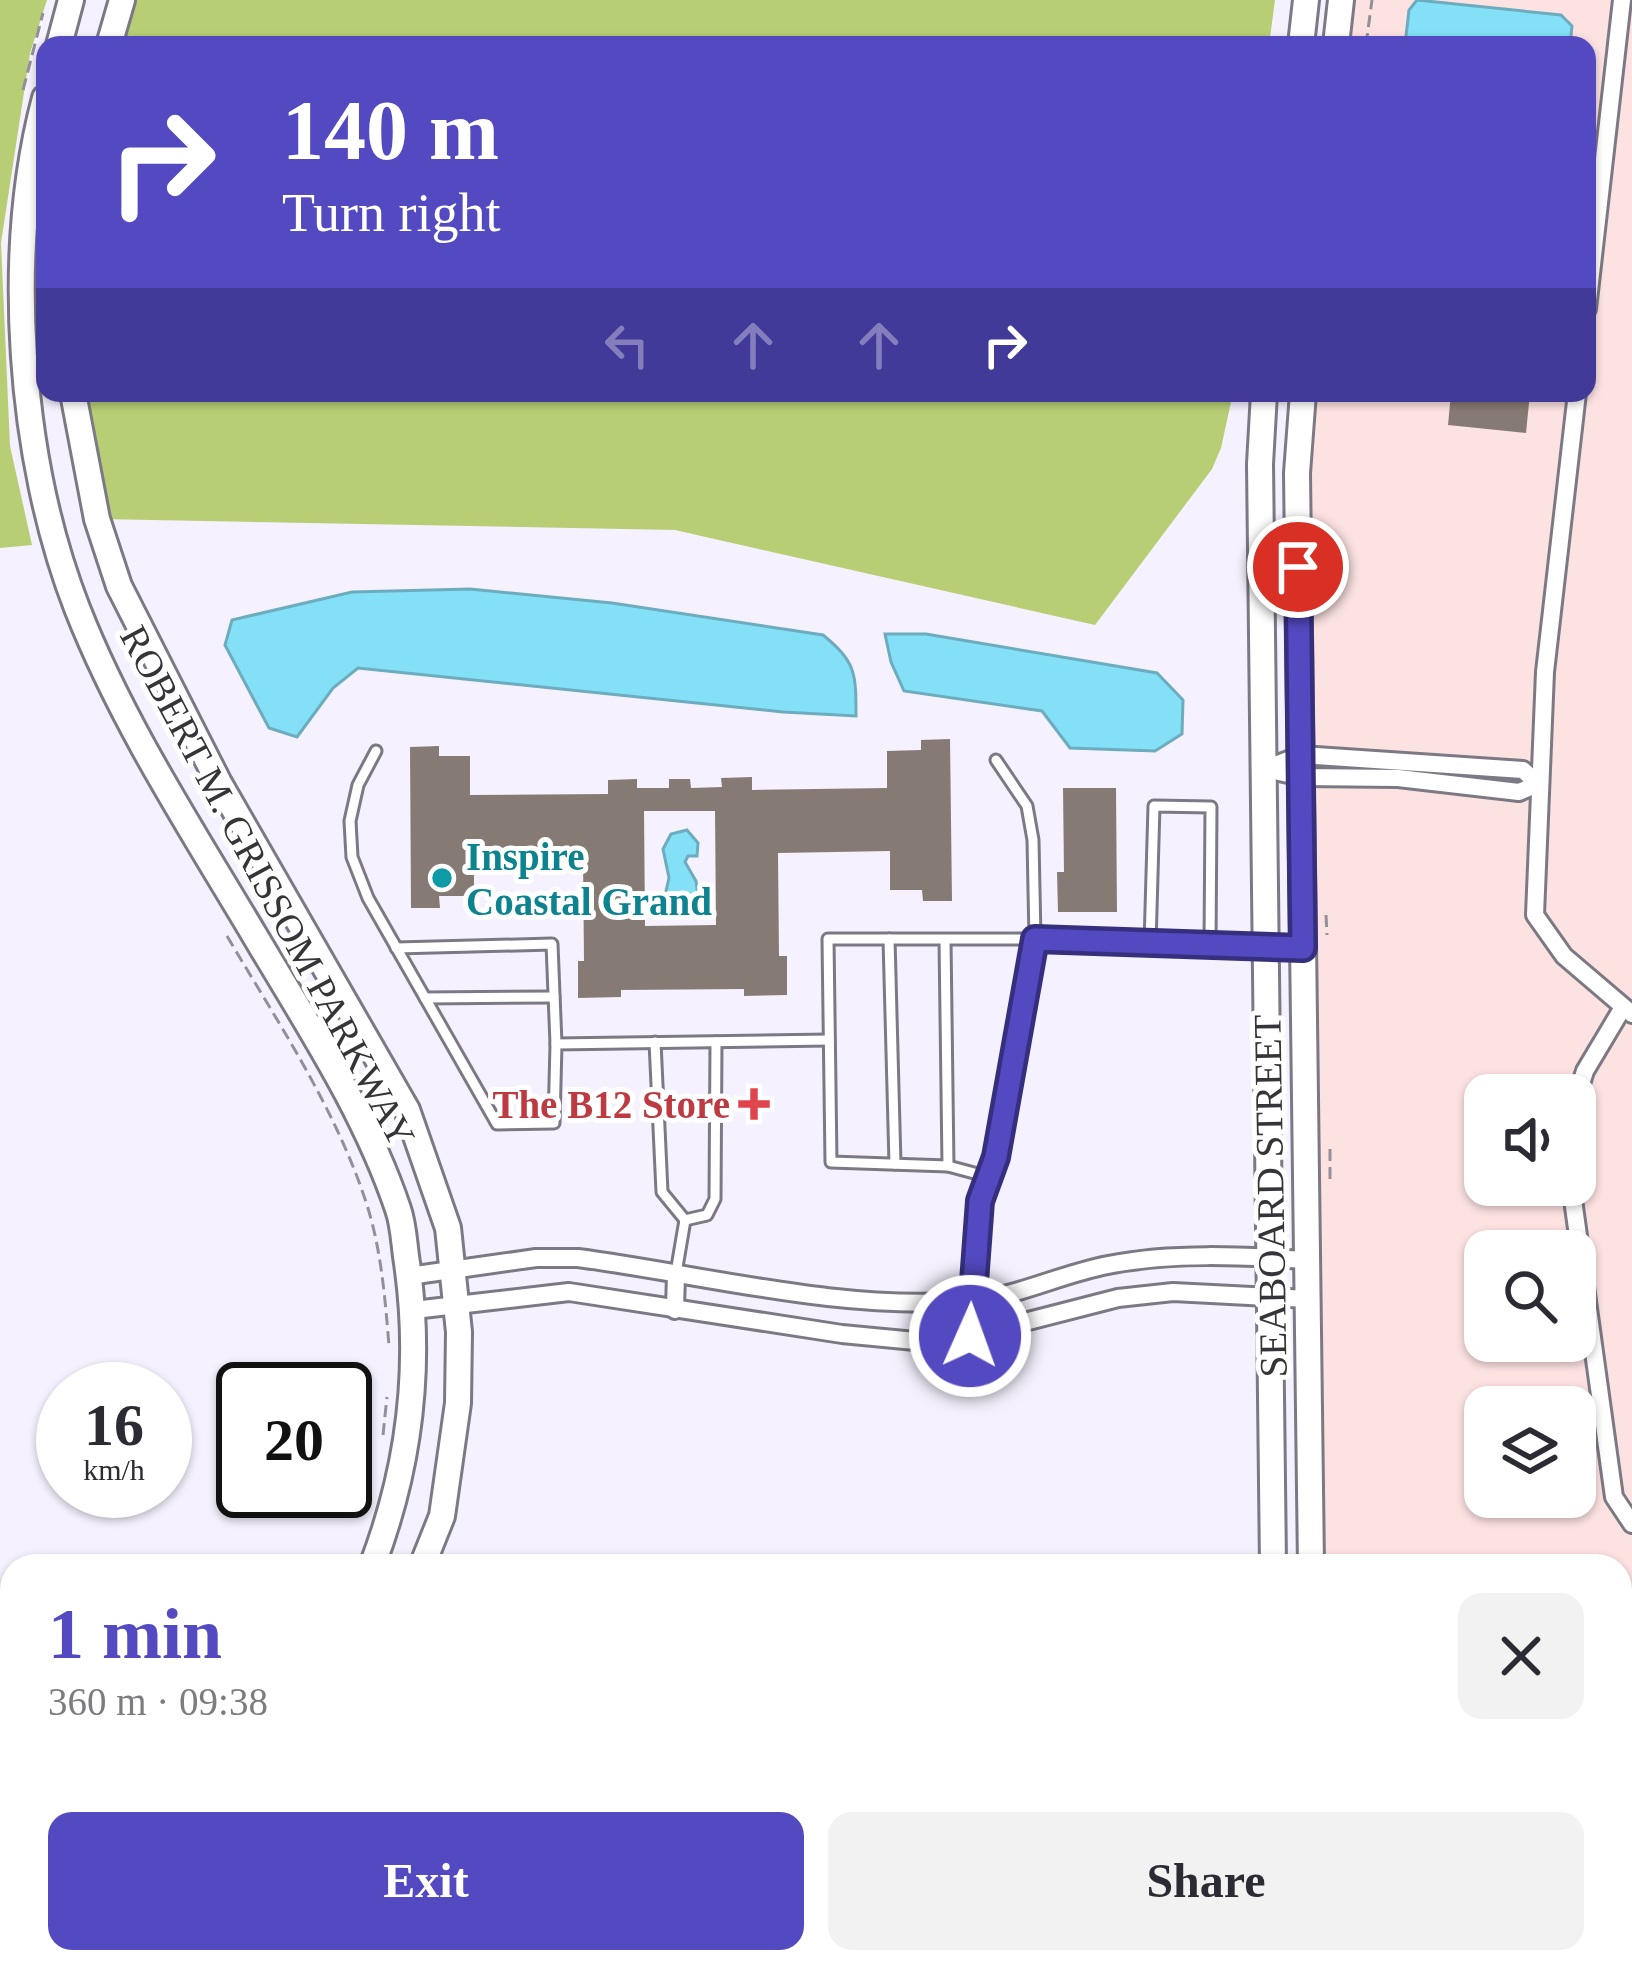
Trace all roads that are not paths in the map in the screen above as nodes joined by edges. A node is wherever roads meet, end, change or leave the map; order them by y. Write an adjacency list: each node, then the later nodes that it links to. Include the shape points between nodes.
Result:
1 (71, 0): 6 (main road)
2 (122, 0): 7 (main road)
3 (1306, 0): 8 (main road)
4 (1341, 0): 9 (main road)
5 (1622, 0): 10 (street)
6 (61, 36)
7 (112, 36)
8 (1302, 36)
9 (1337, 36)
10 (1622, 81): 12 (street)
11 (36, 158): 47 (main road, ROBERT M. GRISSOM PARKWAY, via 23,244 28,407 77,608 144,746 348,1094 400,1212)
12 (1596, 250)
13 (75, 402): 45 (main road, ROBERT M. GRISSOM PARKWAY, via 119,586 219,783 407,1110)
14 (1263, 402): 20 (main road, SEABOARD STREET)
15 (1302, 402): 19 (main road, SEABOARD STREET)
16 (1576, 402): 21 (street)
17 (376, 751): 28 (lane, via 358,785 352,857)
18 (996, 760): 24 (lane, via 1027,806)
19 (1302, 766): 20 (street); 21 (street, via 1519,792); 29 (main road, SEABOARD STREET)
20 (1265, 769): 27 (main road, SEABOARD STREET)
21 (1538, 784): 32 (street, via 1534,915 1564,956)
22 (890, 939): 23 (lane); 33 (lane, via 828,939); 38 (lane)
23 (945, 939): 24 (lane); 39 (lane)
24 (1035, 939): 25 (lane); 40 (lane)
25 (1150, 944): 26 (lane); 26 (lane, via 1154,806 1211,807)
26 (1210, 945): 27 (lane)
27 (1267, 946): 29 (lane); 43 (main road, SEABOARD STREET)
28 (396, 948): 30 (lane, via 552,944); 31 (lane)
29 (1303, 948): 44 (main road, SEABOARD STREET)
30 (554, 997): 31 (lane); 36 (lane)
31 (425, 998): 36 (lane, via 497,1124 554,1123)
32 (1627, 1011): 37 (street)
33 (830, 1040): 35 (lane); 38 (lane, via 831,1162)
34 (656, 1042): 35 (lane); 36 (lane); 42 (lane, via 662,1192)
35 (716, 1042): 42 (lane, via 716,1199 707,1215)
36 (556, 1044)
37 (1584, 1074)
38 (895, 1164): 39 (lane)
39 (948, 1166): 40 (lane)
40 (989, 1177): 50 (lane)
41 (1573, 1206): 55 (street, via 1614,1497)
42 (685, 1220): 46 (lane)
43 (1270, 1258): 44 (street); 48 (main road, SEABOARD STREET); 50 (street, via 1112,1264)
44 (1308, 1261): 49 (main road, SEABOARD STREET)
45 (453, 1268): 46 (street, via 578,1258); 47 (street); 51 (main road, ROBERT M. GRISSOM PARKWAY)
46 (676, 1273): 50 (street, via 827,1295); 53 (street)
47 (409, 1276): 52 (main road, ROBERT M. GRISSOM PARKWAY)
48 (1270, 1298): 49 (street); 54 (street, via 1118,1298); 58 (main road, SEABOARD STREET)
49 (1308, 1300): 59 (main road, SEABOARD STREET)
50 (970, 1301): 54 (lane)
51 (456, 1304): 52 (street); 53 (street, via 569,1292); 57 (main road, ROBERT M. GRISSOM PARKWAY, via 458,1403 442,1516)
52 (413, 1310): 56 (main road, ROBERT M. GRISSOM PARKWAY, via 406,1457)
53 (675, 1310): 54 (street, via 915,1341)
54 (970, 1336)
55 (1632, 1524)
56 (377, 1554)
57 (427, 1554)
58 (1273, 1554)
59 (1311, 1554)

